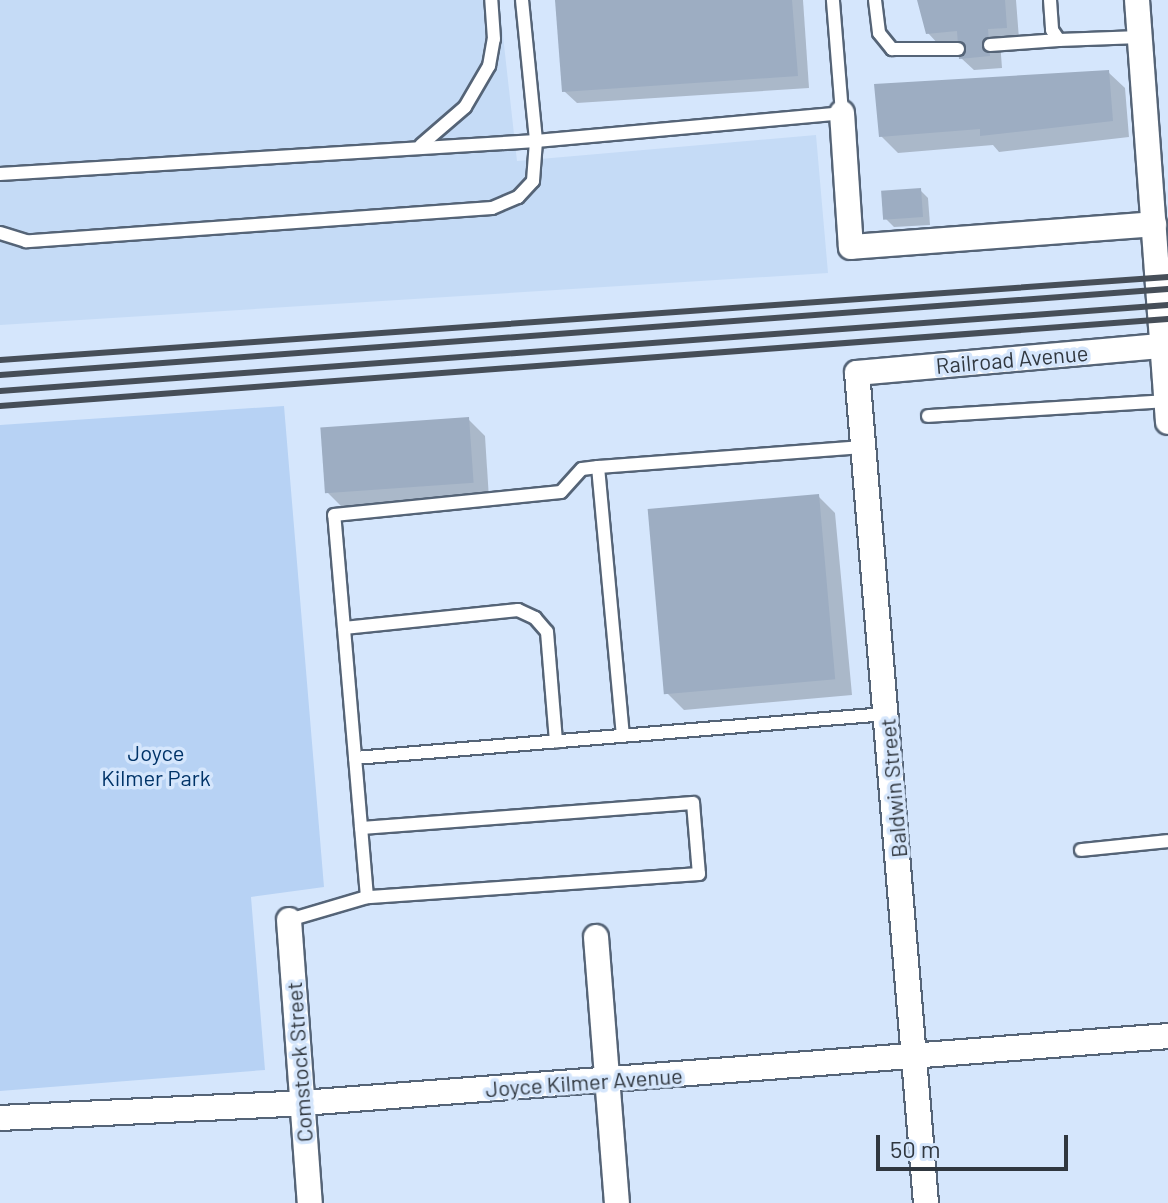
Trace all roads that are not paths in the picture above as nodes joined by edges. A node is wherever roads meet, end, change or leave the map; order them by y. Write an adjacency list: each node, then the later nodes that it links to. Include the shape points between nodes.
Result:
1 (491, 0): 13 (lane, via 489,66 465,107)
2 (522, 0): 12 (lane)
3 (833, 0): 11 (lane)
4 (875, 0): 10 (lane, via 879,33 892,49)
5 (1050, 0): 8 (lane, via 1052,30)
6 (1137, 0): 7 (street)
7 (1140, 37): 8 (lane); 15 (street)
8 (1059, 40): 9 (lane)
9 (990, 45)
10 (958, 49)
11 (842, 113): 12 (lane); 16 (street, via 851,247)
12 (536, 141): 13 (lane); 17 (lane, via 533,181 518,197 492,208 26,241)
13 (421, 145): 14 (lane)
14 (0, 174)
15 (1159, 178): 16 (street)
16 (1154, 224): 18 (street)
17 (0, 233)
18 (1162, 253): 19 (street)
19 (1165, 345): 20 (street, Railroad Avenue); 21 (street)
20 (857, 373): 23 (street, Baldwin Street)
21 (1167, 411): 22 (lane)
22 (928, 416)
23 (863, 447): 24 (lane); 26 (street, Baldwin Street)
24 (598, 467): 25 (lane, via 582,469 561,492 334,515); 27 (lane)
25 (344, 628): 28 (lane, via 518,610 535,618 547,632); 29 (lane)
26 (886, 714): 27 (lane); 37 (street, Baldwin Street)
27 (623, 736): 28 (lane)
28 (556, 742): 29 (lane)
29 (355, 758): 30 (lane)
30 (361, 828): 33 (lane); 33 (lane, via 693,803 699,874)
31 (1168, 841): 32 (lane)
32 (1081, 850)
33 (367, 897): 34 (lane)
34 (289, 920): 39 (street, Comstock Street)
35 (596, 937): 38 (street)
36 (1168, 1036): 37 (street, Joyce Kilmer Avenue)
37 (915, 1055): 38 (street, Joyce Kilmer Avenue); 43 (street, Baldwin Street)
38 (607, 1081): 39 (street, Joyce Kilmer Avenue); 42 (street)
39 (302, 1103): 40 (street, Joyce Kilmer Avenue); 41 (street, Comstock Street)
40 (0, 1118)
41 (310, 1203)
42 (617, 1203)
43 (926, 1203)

